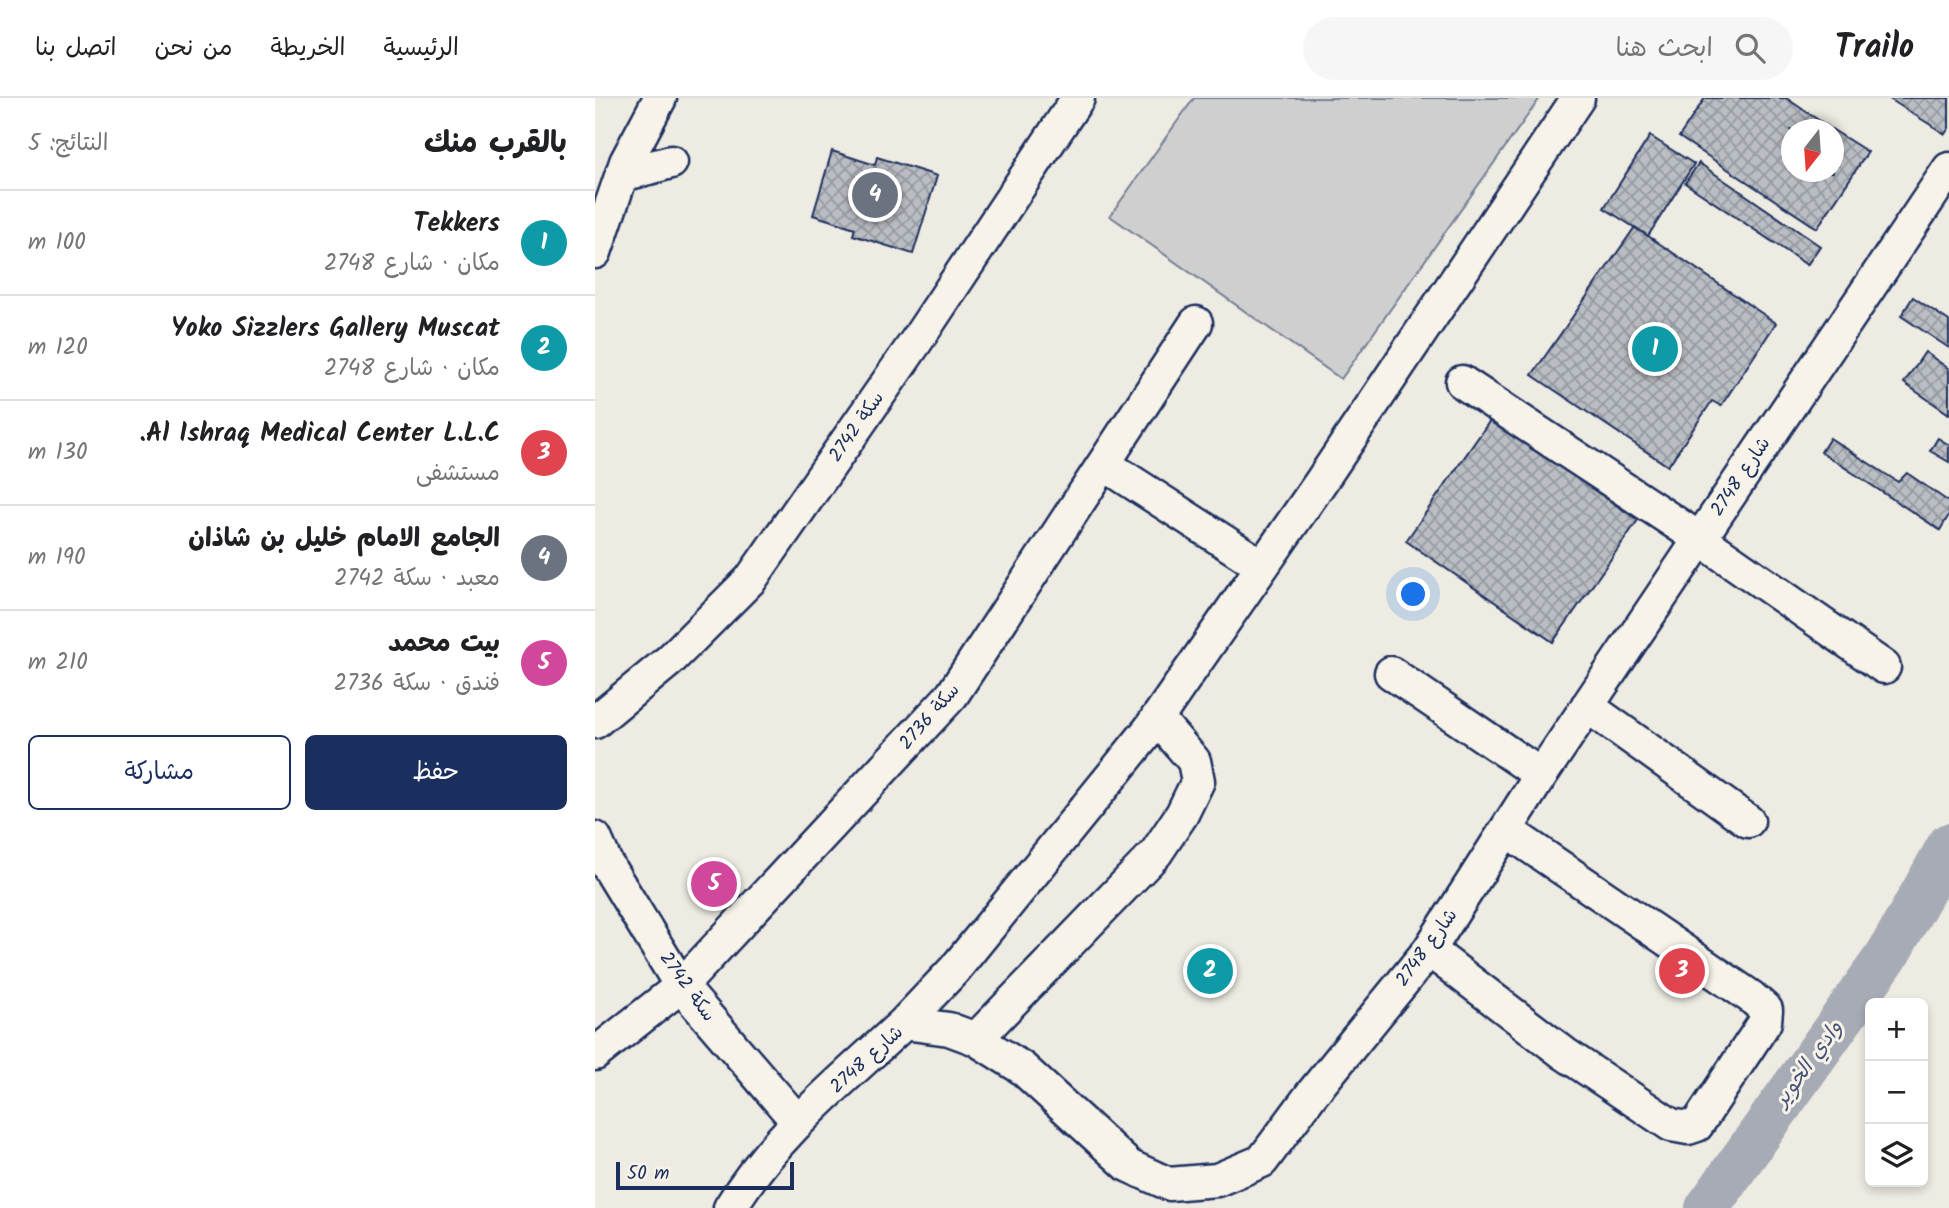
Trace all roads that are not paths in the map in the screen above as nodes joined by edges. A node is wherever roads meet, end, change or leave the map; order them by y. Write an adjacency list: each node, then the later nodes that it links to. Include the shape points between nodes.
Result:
1 (660, 98): 6 (street)
2 (1078, 98): 17 (street, سكة 2742, via 751,579 670,660)
3 (1578, 98): 12 (street)
4 (671, 162): 6 (street)
5 (1949, 169): 11 (street, شارع 2748)
6 (622, 174): 7 (street)
7 (595, 252)
8 (1196, 323): 10 (street, سكة 2736)
9 (1462, 382): 11 (street)
10 (1104, 464): 12 (street); 23 (street, سكة 2736, via 953,695)
11 (1700, 539): 13 (street); 15 (street, شارع 2748)
12 (1262, 566): 16 (street)
13 (1884, 667)
14 (1391, 673): 18 (street)
15 (1587, 706): 18 (street, شارع 2748); 19 (street)
16 (1157, 718): 24 (street, via 955,969); 25 (street, via 1194,761 1198,781 1182,814 1156,853)
17 (595, 722)
18 (1541, 775): 20 (street, شارع 2748)
19 (1748, 821)
20 (1506, 830): 22 (street, شارع 2748); 22 (street, via 1751,996 1766,1010 1765,1022 1697,1125 1679,1127 1565,1054)
21 (595, 838): 23 (street, سكة 2742)
22 (1429, 950): 28 (street, شارع 2748, via 1262,1161)
23 (681, 986): 26 (street, سكة 2736); 27 (street, سكة 2742)
24 (904, 1023): 25 (street, شارع 2748, via 949,1029); 27 (street, شارع 2748)
25 (976, 1039): 28 (street, شارع 2748, via 1022,1068 1129,1166)
26 (595, 1054)
27 (798, 1122): 29 (street, شارع 2748)
28 (1173, 1196)
29 (730, 1208)

